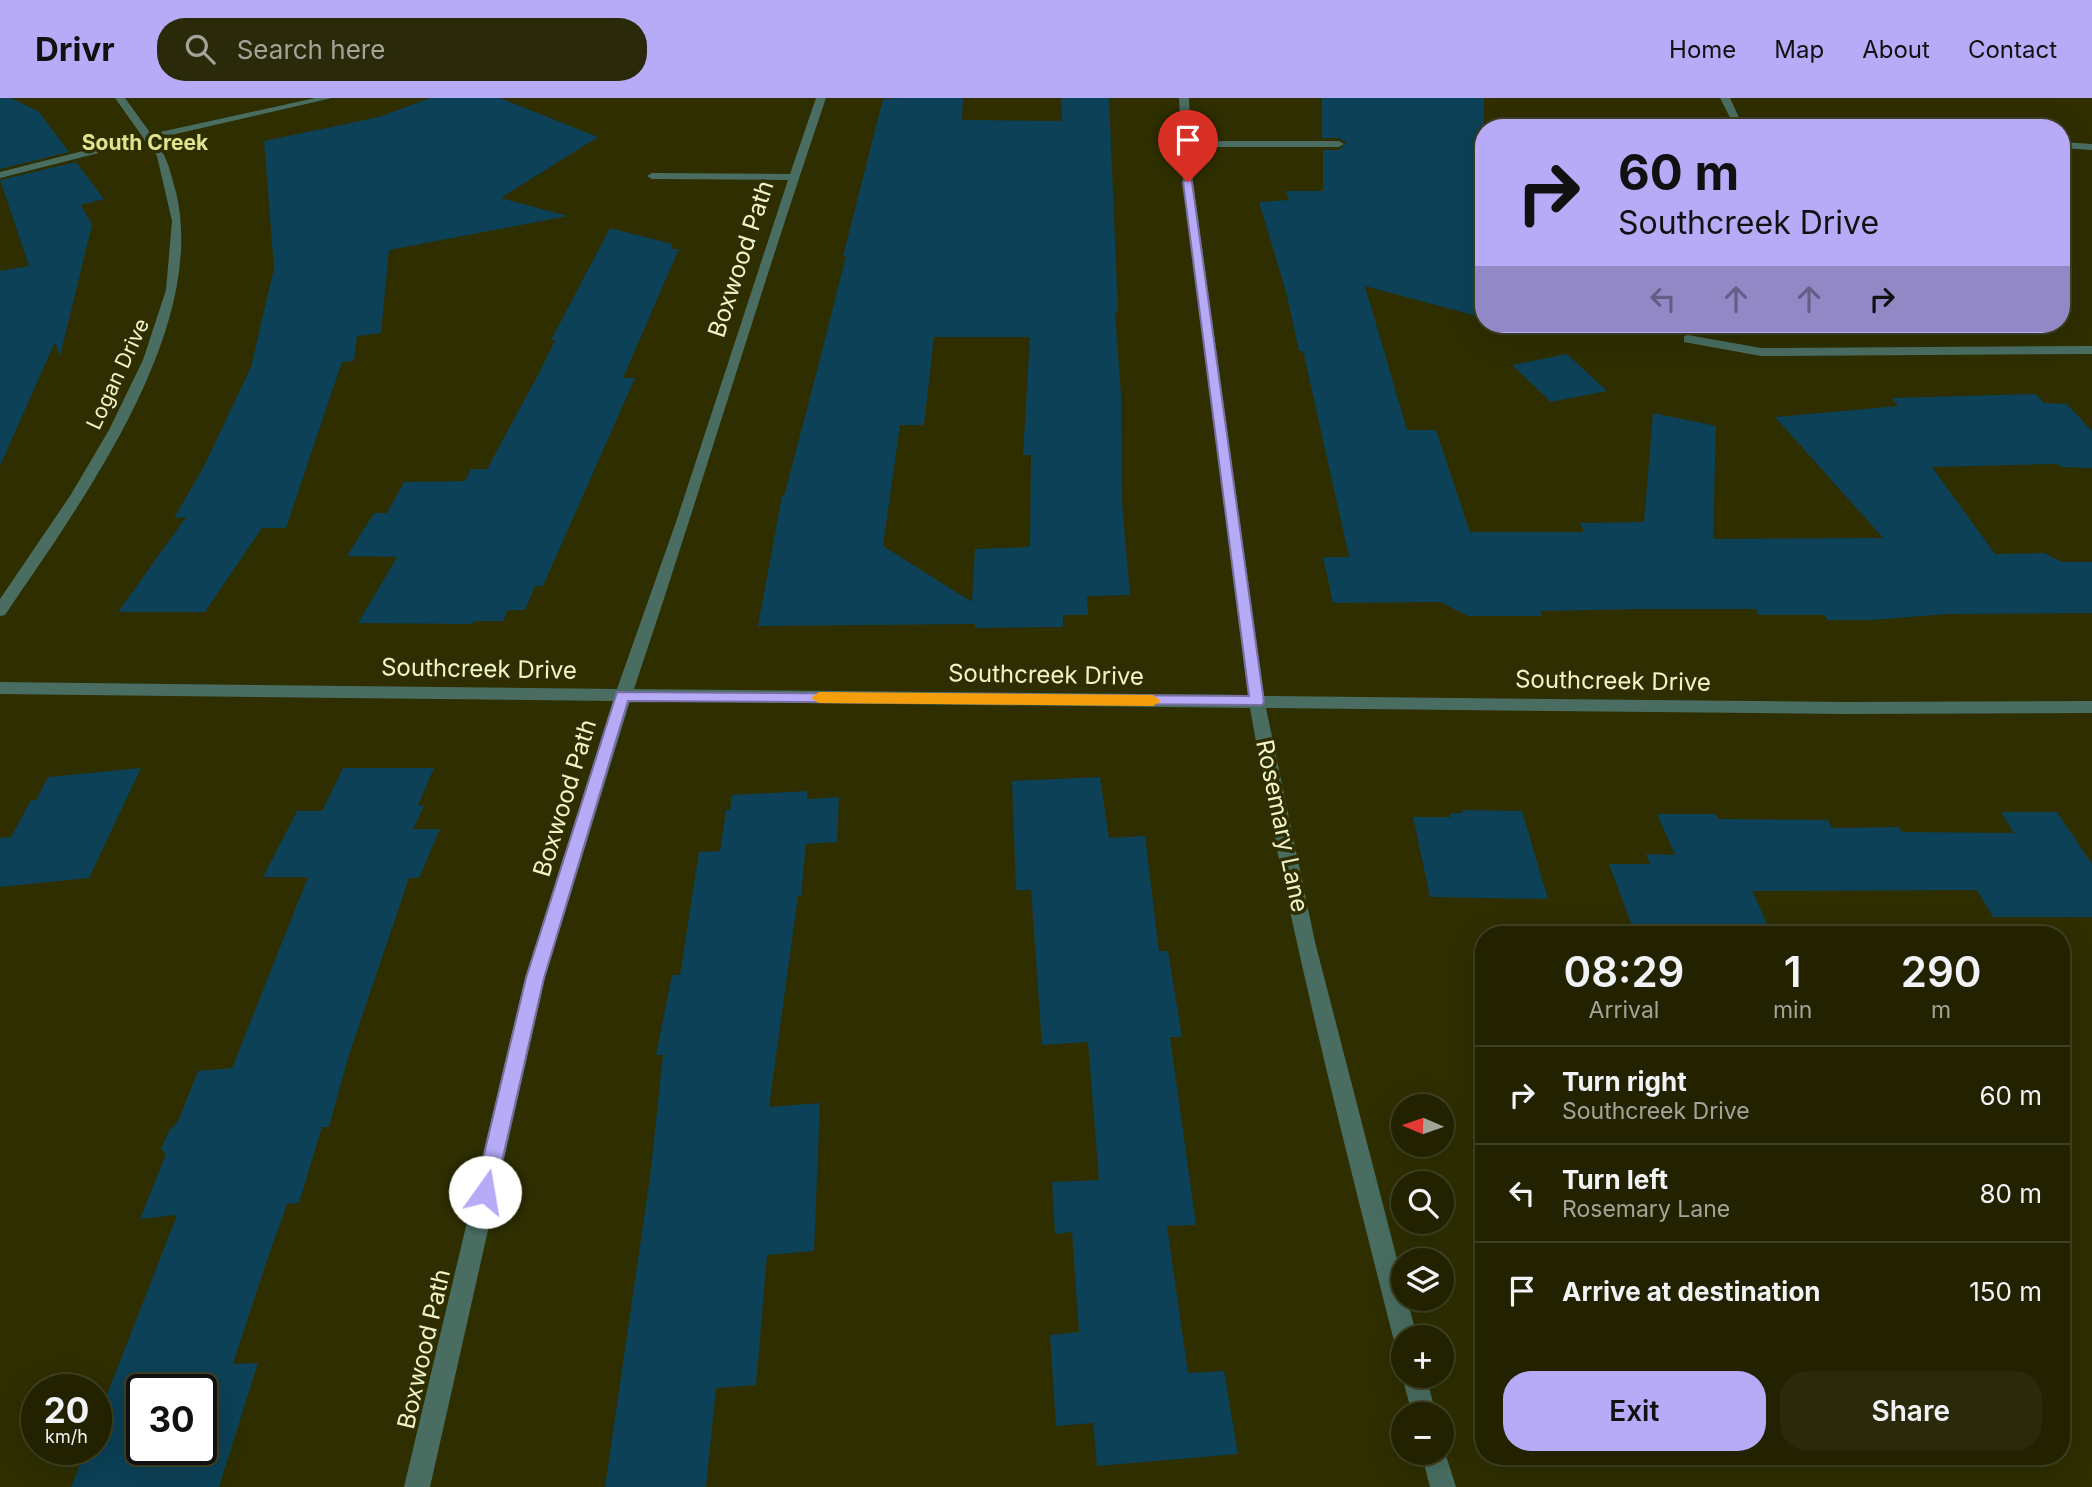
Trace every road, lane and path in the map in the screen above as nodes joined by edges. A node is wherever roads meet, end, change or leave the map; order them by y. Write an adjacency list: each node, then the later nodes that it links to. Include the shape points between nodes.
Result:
1 (120, 98): 7 (street, Logan Drive)
2 (327, 98): 7 (street)
3 (821, 98): 14 (street, Boxwood Path)
4 (1184, 98): 8 (street, Rosemary Lane)
5 (1726, 98): 6 (street)
6 (1735, 119)
7 (150, 137): 12 (street); 17 (street, Logan Drive, via 172,188 178,224 177,265 168,311 120,422)
8 (1186, 144): 9 (street); 20 (street, Rosemary Lane)
9 (1339, 144)
10 (2070, 146): 11 (street)
11 (2092, 147)
12 (0, 175)
13 (652, 176): 14 (street)
14 (794, 177): 19 (street, Boxwood Path)
15 (1688, 339): 16 (street, via 1761,352)
16 (2092, 350)
17 (0, 611)
18 (0, 688): 19 (street, Southcreek Drive)
19 (623, 696): 20 (street, Southcreek Drive); 24 (street, Boxwood Path, via 535,978)
20 (1257, 702): 21 (street, Southcreek Drive); 22 (street, Rosemary Lane, via 1269,775 1337,1070)
21 (2092, 707)
22 (1402, 1325)
23 (1437, 1465): 25 (street)
24 (417, 1487)
25 (1443, 1487)

